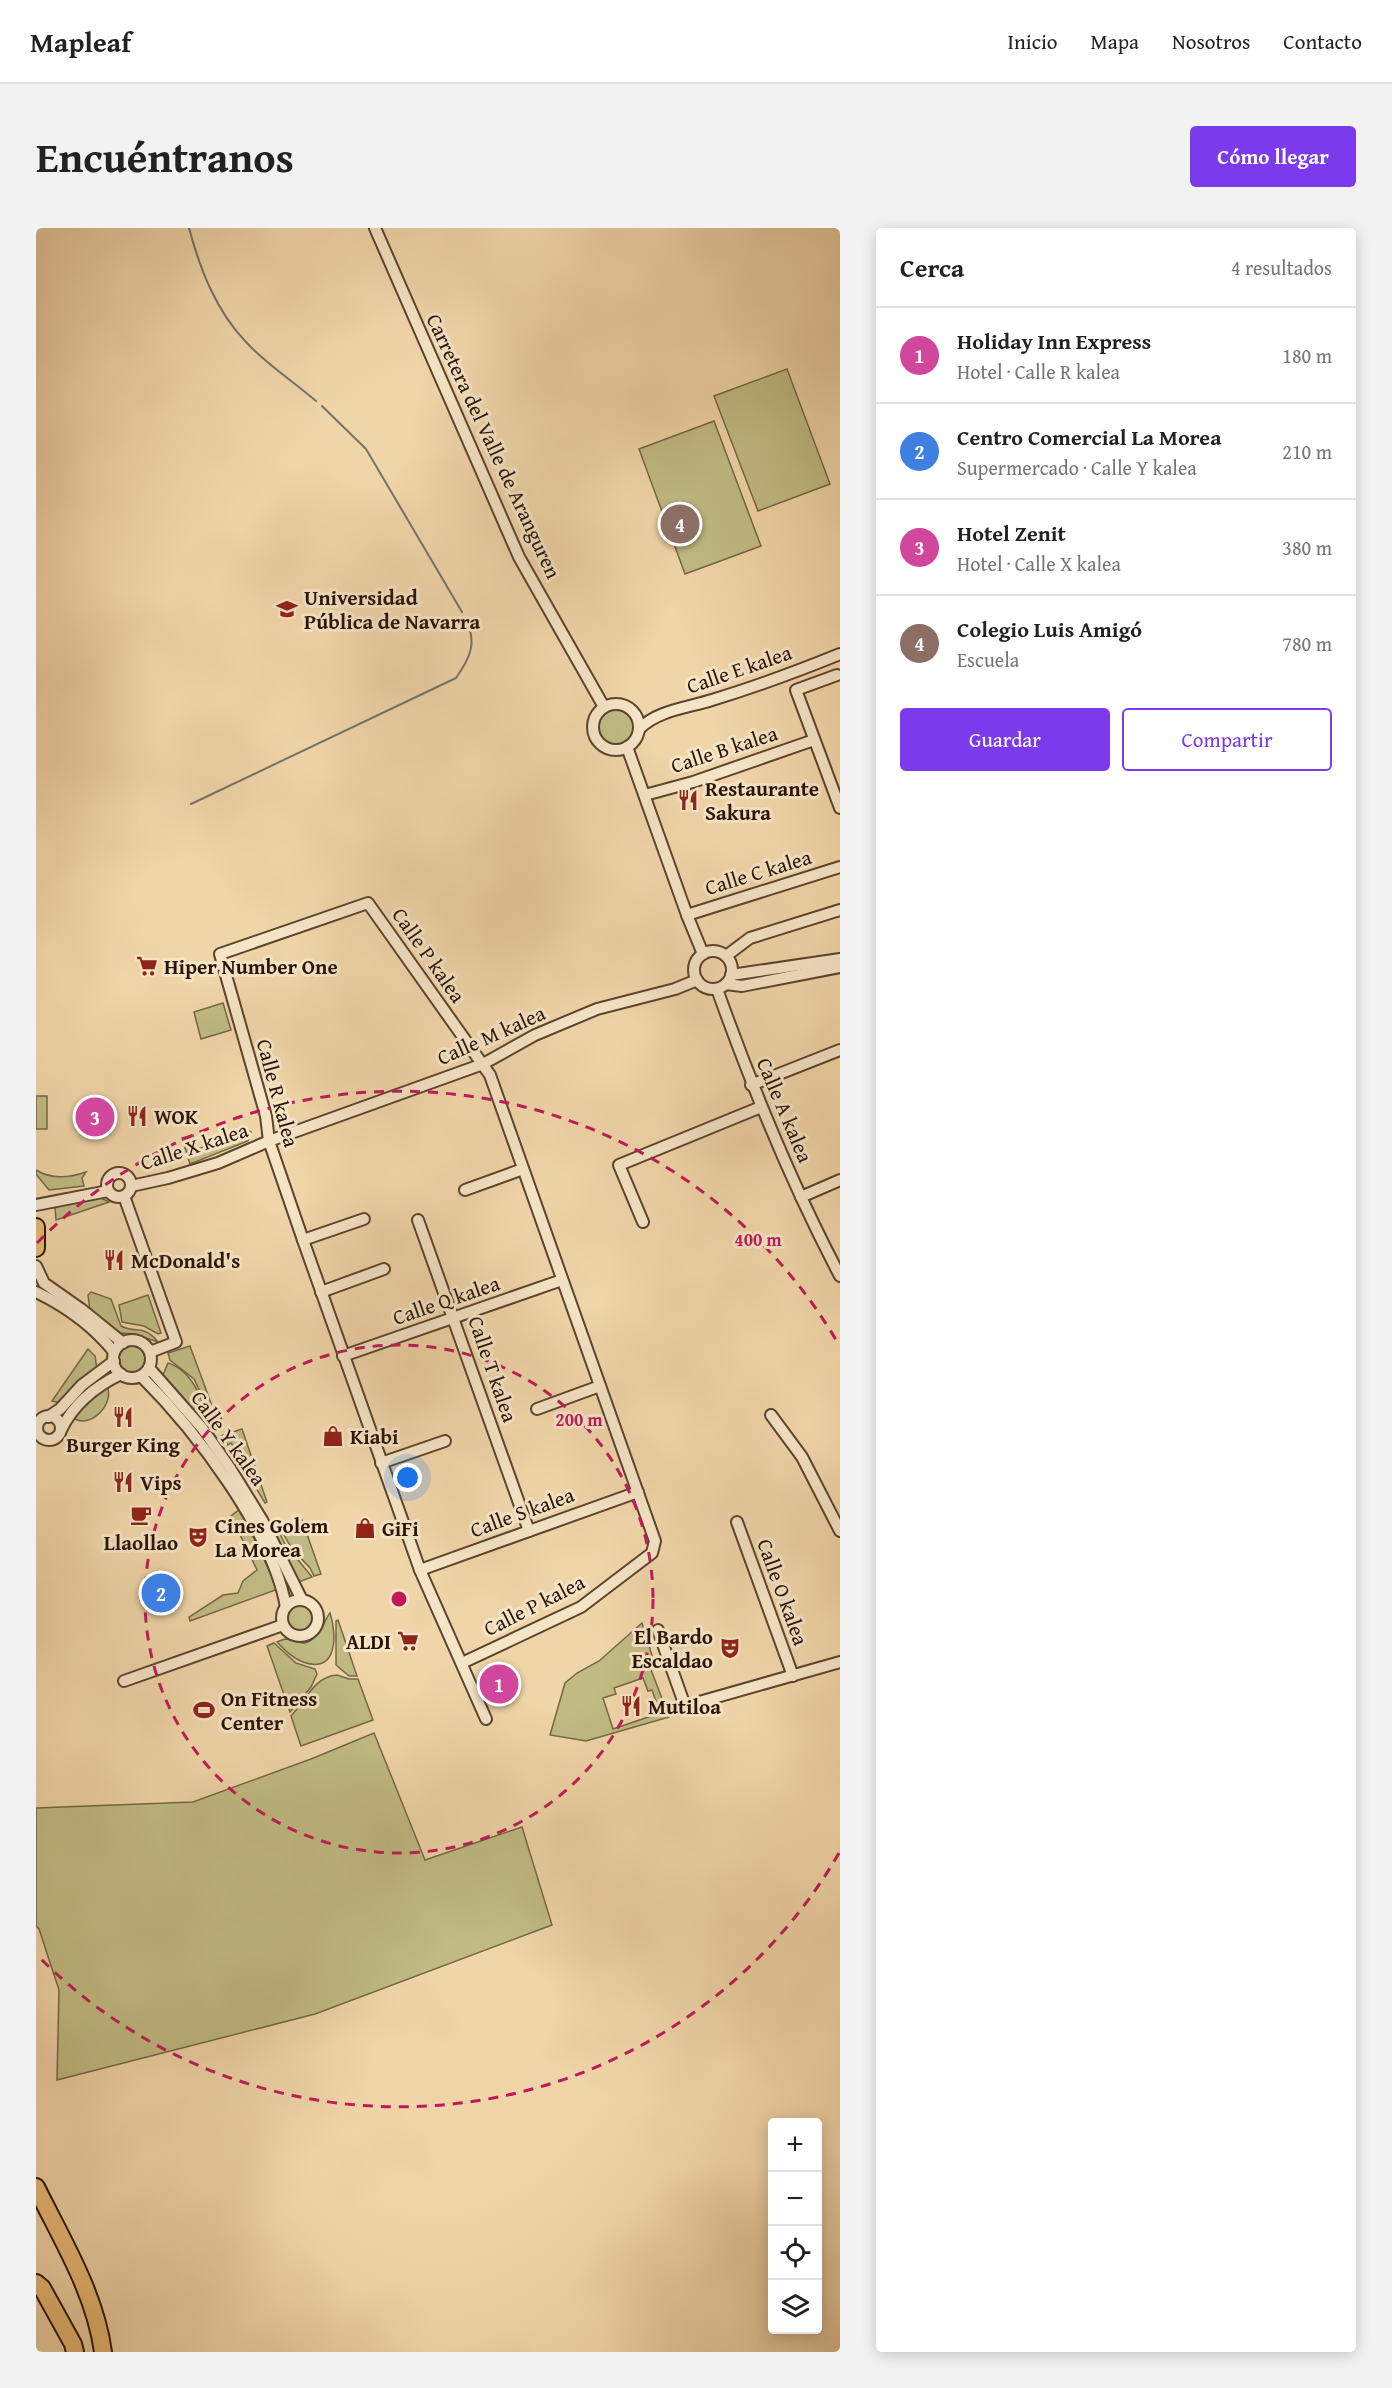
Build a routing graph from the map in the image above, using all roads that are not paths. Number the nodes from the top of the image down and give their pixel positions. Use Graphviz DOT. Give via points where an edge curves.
graph roads {
  1 [pos="375,228"];
  2 [pos="835,656"];
  3 [pos="839,678"];
  4 [pos="604,707"];
  5 [pos="634,712"];
  6 [pos="658,716"];
  7 [pos="639,729"];
  8 [pos="814,740"];
  9 [pos="627,747"];
  10 [pos="645,795"];
  11 [pos="840,808"];
  12 [pos="840,867"];
  13 [pos="840,910"];
  14 [pos="687,915"];
  15 [pos="220,954"];
  16 [pos="704,954"];
  17 [pos="726,956"];
  18 [pos="839,966"];
  19 [pos="697,980"];
  20 [pos="725,982"];
  21 [pos="840,1050"];
  22 [pos="483,1064"];
  23 [pos="752,1085"];
  24 [pos="761,1107"];
  25 [pos="269,1142"];
  26 [pos="523,1169"];
  27 [pos="840,1180"];
  28 [pos="131,1185"];
  29 [pos="465,1190"];
  30 [pos="108,1191"];
  31 [pos="124,1196"];
  32 [pos="801,1197"];
  33 [pos="36,1205"];
  34 [pos="364,1219"];
  35 [pos="418,1220"];
  36 [pos="643,1222"];
  37 [pos="36,1227"];
  38 [pos="303,1240"];
  39 [pos="36,1248"];
  40 [pos="36,1266"];
  41 [pos="384,1269"];
  42 [pos="840,1276"];
  43 [pos="562,1280"];
  44 [pos="36,1292"];
  45 [pos="321,1292"];
  46 [pos="454,1317"];
  47 [pos="123,1343"];
  48 [pos="150,1352"];
  49 [pos="343,1356"];
  50 [pos="114,1357"];
  51 [pos="145,1372"];
  52 [pos="121,1374"];
  53 [pos="600,1386"];
  54 [pos="537,1408"];
  55 [pos="771,1415"];
  56 [pos="48,1417"];
  57 [pos="61,1430"];
  58 [pos="37,1431"];
  59 [pos="47,1440"];
  60 [pos="445,1441"];
  61 [pos="36,1448"];
  62 [pos="381,1463"];
  63 [pos="638,1492"];
  64 [pos="737,1522"];
  65 [pos="529,1531"];
  66 [pos="840,1532"];
  67 [pos="420,1570"];
  68 [pos="302,1600"];
  69 [pos="286,1607"];
  70 [pos="283,1625"];
  71 [pos="658,1630"];
  72 [pos="840,1662"];
  73 [pos="462,1663"];
  74 [pos="793,1676"];
  75 [pos="124,1680"];
  76 [pos="486,1719"];
  77 [pos="36,2187"];
  78 [pos="36,2283"];
  79 [pos="75,2352"];
  80 [pos="103,2352"];
  1 -- 4 [label="street, Carretera del Valle de Aranguren" via="519,557"];
  2 -- 3 [label="street, Calle E kalea"];
  2 -- 6 [label="street, Calle E kalea"];
  3 -- 8 [label="street" via="796,690"];
  4 -- 5 [label="street" via="625,705"];
  4 -- 9 [label="street" via="596,715 594,734 600,744 614,750"];
  5 -- 6 [label="street"];
  5 -- 7 [label="street"];
  6 -- 7 [label="street"];
  7 -- 9 [label="street"];
  8 -- 10 [label="street, Calle B kalea"];
  8 -- 11 [label="street"];
  9 -- 10 [label="street"];
  10 -- 14 [label="street"];
  12 -- 14 [label="street, Calle C kalea"];
  13 -- 17 [label="street" via="750,938"];
  14 -- 16 [label="street"];
  15 -- 22 [label="street, Calle P kalea" via="368,903"];
  15 -- 25 [label="street, Calle R kalea" via="266,1116"];
  16 -- 17 [label="street" via="711,951"];
  16 -- 19 [label="street" via="694,969"];
  17 -- 20 [label="street" via="732,968"];
  18 -- 20 [label="street"];
  19 -- 20 [label="street" via="705,988"];
  19 -- 22 [label="street, Calle M kalea" via="597,1010 535,1035"];
  20 -- 23 [label="street, Calle A kalea"];
  21 -- 23 [label="street"];
  22 -- 25 [label="street, Calle M kalea"];
  22 -- 26 [label="street, Calle P kalea"];
  23 -- 24 [label="street, Calle A kalea"];
  24 -- 32 [label="street, Calle A kalea"];
  24 -- 36 [label="street" via="619,1165"];
  25 -- 28 [label="street, Calle X kalea" via="218,1163"];
  25 -- 38 [label="street, Calle R kalea"];
  26 -- 29 [label="street"];
  26 -- 43 [label="street, Calle P kalea"];
  27 -- 32 [label="street"];
  28 -- 30 [label="street" via="126,1175 118,1173 107,1181"];
  28 -- 31 [label="street"];
  30 -- 31 [label="street" via="116,1197"];
  30 -- 33 [label="street"];
  31 -- 48 [label="street" via="176,1342"];
  32 -- 42 [label="street, Calle A kalea"];
  34 -- 38 [label="street"];
  35 -- 46 [label="street, Calle T kalea"];
  37 -- 39 [label="highway"];
  38 -- 45 [label="street, Calle R kalea"];
  40 -- 47 [label="street" via="44,1283"];
  41 -- 45 [label="street"];
  43 -- 46 [label="street, Calle Q kalea"];
  43 -- 53 [label="street, Calle P kalea"];
  44 -- 50 [label="street" via="65,1308 105,1341"];
  45 -- 49 [label="street, Calle R kalea"];
  46 -- 49 [label="street, Calle Q kalea"];
  46 -- 65 [label="street, Calle T kalea"];
  47 -- 48 [label="street" via="141,1343"];
  47 -- 50 [label="street"];
  48 -- 51 [label="street" via="151,1363"];
  49 -- 62 [label="street, Calle R kalea"];
  50 -- 52 [label="street"];
  50 -- 56 [label="street"];
  51 -- 52 [label="street" via="130,1378"];
  51 -- 68 [label="street, Calle Y kalea" via="202,1428 230,1468 262,1520"];
  51 -- 69 [label="street, Calle Y kalea" via="241,1505 269,1558"];
  52 -- 57 [label="street" via="88,1395 68,1416"];
  53 -- 54 [label="street"];
  53 -- 63 [label="street, Calle P kalea"];
  55 -- 66 [label="street" via="802,1457"];
  56 -- 57 [label="street" via="58,1420"];
  56 -- 58 [label="street" via="40,1420"];
  57 -- 59 [label="street" via="55,1439"];
  58 -- 59 [label="street"];
  59 -- 61 [label="street"];
  60 -- 62 [label="street"];
  62 -- 67 [label="street, Calle R kalea"];
  63 -- 65 [label="street, Calle S kalea"];
  63 -- 73 [label="street, Calle P kalea" via="655,1541 652,1554 581,1607"];
  64 -- 74 [label="street, Calle O kalea"];
  65 -- 67 [label="street, Calle S kalea"];
  67 -- 73 [label="street, Calle R kalea"];
  68 -- 69 [label="street"];
  68 -- 70 [label="street" via="316,1611 317,1624 312,1631 294,1635"];
  69 -- 70 [label="street"];
  70 -- 75 [label="street"];
  71 -- 74 [label="street, Calle O kalea" via="684,1706"];
  72 -- 74 [label="street, Calle O kalea"];
  73 -- 76 [label="street, Calle R kalea"];
  77 -- 80 [label="highway" via="93,2308"];
  78 -- 79 [label="highway"];
}
